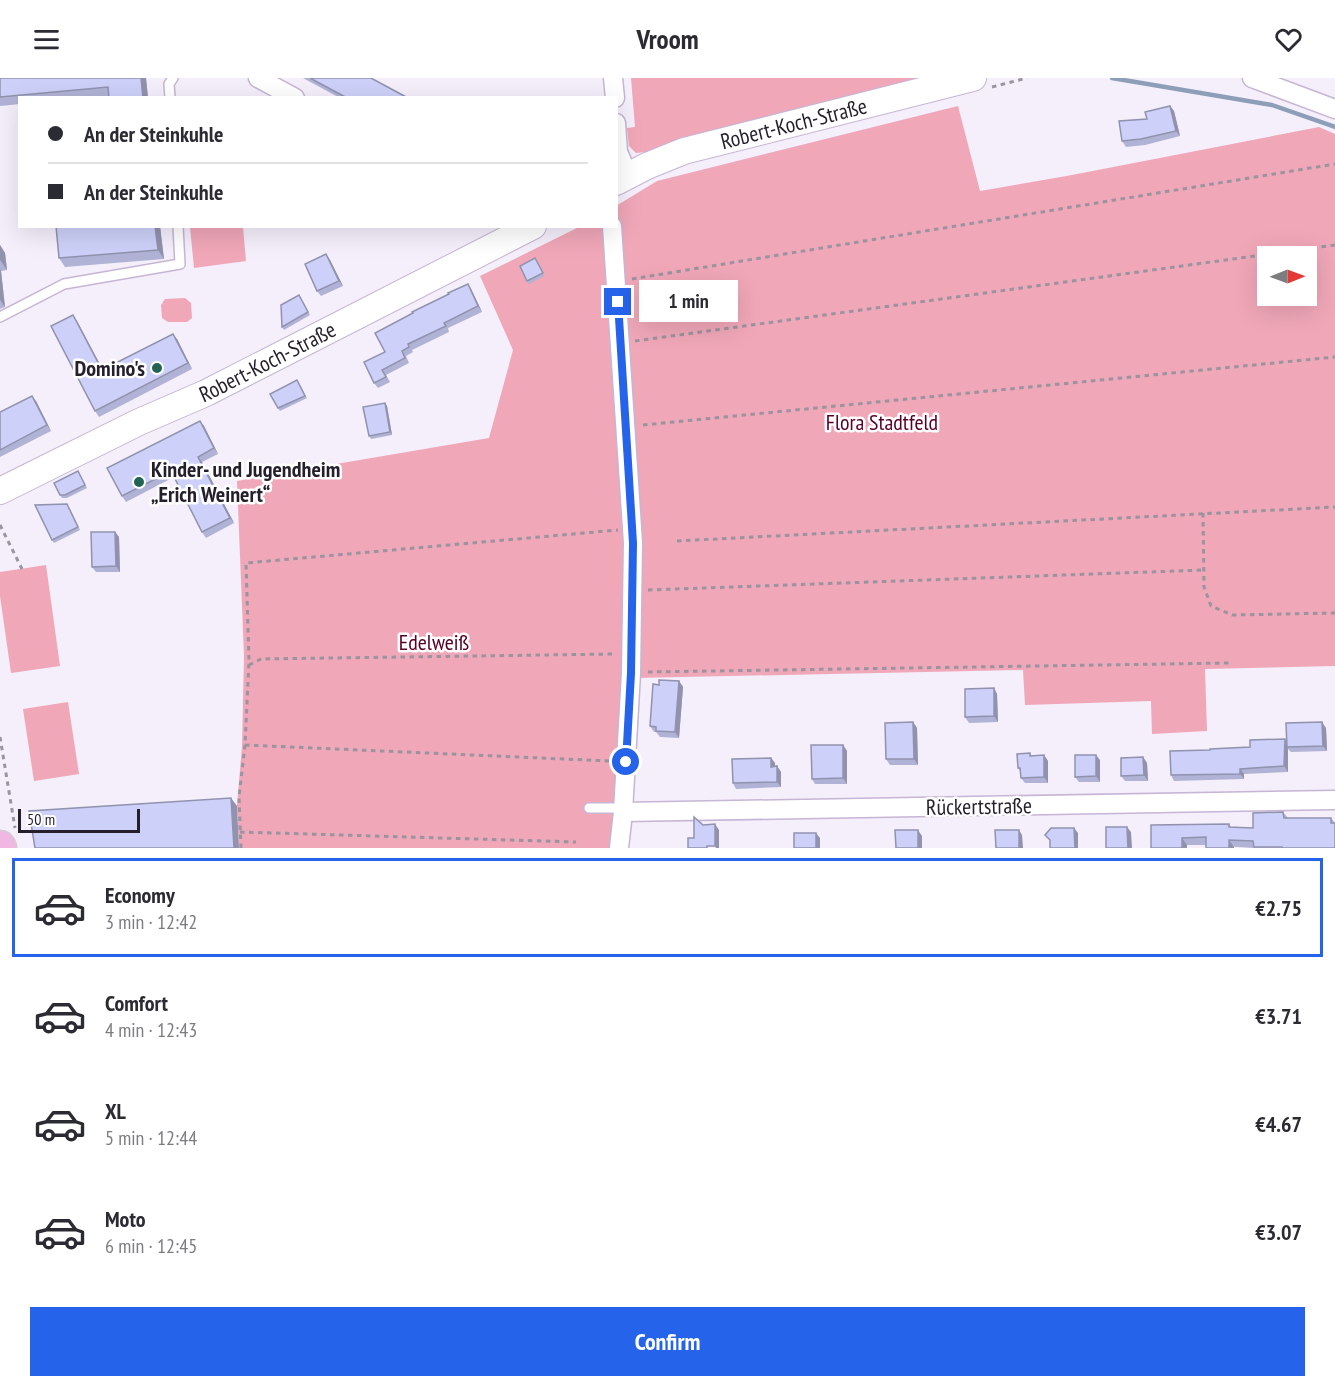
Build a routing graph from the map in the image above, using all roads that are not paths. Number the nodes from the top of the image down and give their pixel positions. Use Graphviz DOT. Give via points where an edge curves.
graph roads {
  1 [pos="173,78"];
  2 [pos="258,78"];
  3 [pos="613,78"];
  4 [pos="973,78"];
  5 [pos="1252,78"];
  6 [pos="170,96"];
  7 [pos="291,96"];
  8 [pos="615,96"];
  9 [pos="1335,109"];
  10 [pos="618,153"];
  11 [pos="622,179"];
  12 [pos="178,228"];
  13 [pos="612,228"];
  14 [pos="523,230"];
  15 [pos="0,317"];
  16 [pos="0,491"];
  17 [pos="1335,800"];
  18 [pos="589,808"];
  19 [pos="623,812"];
  20 [pos="619,848"];
  1 -- 6 [label="lane"];
  2 -- 7 [label="street"];
  3 -- 8 [label="street"];
  4 -- 11 [label="street, Robert-Koch-Straße" via="684,151"];
  5 -- 9 [label="street"];
  10 -- 11 [label="street"];
  12 -- 15 [label="lane" via="180,264 64,284"];
  13 -- 19 [label="street" via="633,543"];
  14 -- 16 [label="street, Robert-Koch-Straße" via="206,393"];
  17 -- 19 [label="street, Rückertstraße"];
  18 -- 19 [label="lane" via="616,808"];
  19 -- 20 [label="street"];
}
